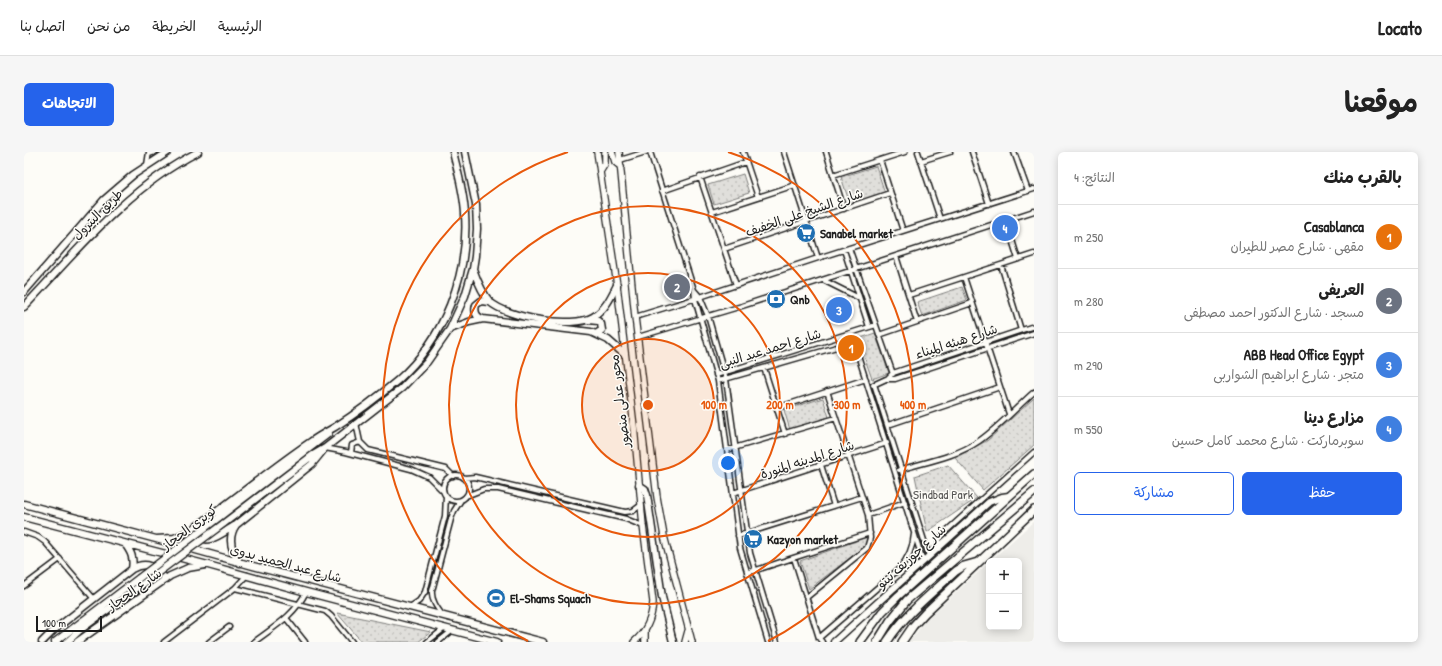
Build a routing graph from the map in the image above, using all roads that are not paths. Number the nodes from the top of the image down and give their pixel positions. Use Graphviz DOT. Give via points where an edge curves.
graph roads {
  1 [pos="155,152"];
  2 [pos="166,152"];
  3 [pos="198,152"];
  4 [pos="453,152"];
  5 [pos="465,152"];
  6 [pos="597,152"];
  7 [pos="605,152"];
  8 [pos="612,152"];
  9 [pos="619,152"];
  10 [pos="646,152"];
  11 [pos="650,152"];
  12 [pos="743,152"];
  13 [pos="784,152"];
  14 [pos="826,152"];
  15 [pos="905,152"];
  16 [pos="918,152"];
  17 [pos="950,152"];
  18 [pos="972,152"];
  19 [pos="1014,152"];
  20 [pos="149,153"];
  21 [pos="620,160"];
  22 [pos="880,160"];
  23 [pos="921,161"];
  24 [pos="746,162"];
  25 [pos="147,165"];
  26 [pos="620,167"];
  27 [pos="600,172"];
  28 [pos="833,175"];
  29 [pos="700,178"];
  30 [pos="795,185"];
  31 [pos="1034,190"];
  32 [pos="662,191"];
  33 [pos="1028,192"];
  34 [pos="890,193"];
  35 [pos="758,197"];
  36 [pos="989,204"];
  37 [pos="844,209"];
  38 [pos="712,212"];
  39 [pos="1034,212"];
  40 [pos="940,219"];
  41 [pos="807,221"];
  42 [pos="1006,221"];
  43 [pos="903,231"];
  44 [pos="724,249"];
  45 [pos="846,249"];
  46 [pos="1034,254"];
  47 [pos="896,256"];
  48 [pos="818,258"];
  49 [pos="1018,259"];
  50 [pos="1001,265"];
  51 [pos="473,269"];
  52 [pos="856,269"];
  53 [pos="851,271"];
  54 [pos="964,277"];
  55 [pos="822,280"];
  56 [pos="617,285"];
  57 [pos="736,285"];
  58 [pos="694,290"];
  59 [pos="24,292"];
  60 [pos="909,295"];
  61 [pos="700,297"];
  62 [pos="859,298"];
  63 [pos="695,299"];
  64 [pos="490,302"];
  65 [pos="972,303"];
  66 [pos="24,307"];
  67 [pos="708,316"];
  68 [pos="635,317"];
  69 [pos="483,319"];
  70 [pos="700,319"];
  71 [pos="587,320"];
  72 [pos="917,322"];
  73 [pos="876,325"];
  74 [pos="1034,326"];
  75 [pos="869,327"];
  76 [pos="450,329"];
  77 [pos="1021,330"];
  78 [pos="851,333"];
  79 [pos="1034,333"];
  80 [pos="596,334"];
  81 [pos="879,335"];
  82 [pos="638,337"];
  83 [pos="854,342"];
  84 [pos="985,342"];
  85 [pos="987,348"];
  86 [pos="624,354"];
  87 [pos="764,368"];
  88 [pos="725,373"];
  89 [pos="892,373"];
  90 [pos="716,375"];
  91 [pos="726,379"];
  92 [pos="866,379"];
  93 [pos="886,379"];
  94 [pos="895,379"];
  95 [pos="718,381"];
  96 [pos="874,384"];
  97 [pos="869,386"];
  98 [pos="1000,387"];
  99 [pos="827,391"];
  100 [pos="1034,392"];
  101 [pos="777,408"];
  102 [pos="1009,414"];
  103 [pos="836,418"];
  104 [pos="356,423"];
  105 [pos="888,425"];
  106 [pos="335,427"];
  107 [pos="784,434"];
  108 [pos="360,442"];
  109 [pos="887,443"];
  110 [pos="325,448"];
  111 [pos="735,448"];
  112 [pos="727,450"];
  113 [pos="1034,452"];
  114 [pos="351,453"];
  115 [pos="849,456"];
  116 [pos="821,465"];
  117 [pos="901,470"];
  118 [pos="895,472"];
  119 [pos="1034,474"];
  120 [pos="453,476"];
  121 [pos="464,478"];
  122 [pos="639,485"];
  123 [pos="742,490"];
  124 [pos="443,491"];
  125 [pos="1034,492"];
  126 [pos="733,493"];
  127 [pos="446,496"];
  128 [pos="466,496"];
  129 [pos="1009,496"];
  130 [pos="862,497"];
  131 [pos="461,500"];
  132 [pos="905,502"];
  133 [pos="24,504"];
  134 [pos="641,505"];
  135 [pos="834,506"];
  136 [pos="1034,510"];
  137 [pos="630,511"];
  138 [pos="868,515"];
  139 [pos="24,517"];
  140 [pos="630,520"];
  141 [pos="236,524"];
  142 [pos="198,525"];
  143 [pos="643,526"];
  144 [pos="24,532"];
  145 [pos="914,532"];
  146 [pos="747,533"];
  147 [pos="870,533"];
  148 [pos="738,536"];
  149 [pos="156,539"];
  150 [pos="125,544"];
  151 [pos="939,548"];
  152 [pos="929,556"];
  153 [pos="794,558"];
  154 [pos="60,559"];
  155 [pos="923,561"];
  156 [pos="978,562"];
  157 [pos="240,563"];
  158 [pos="208,564"];
  159 [pos="132,569"];
  160 [pos="755,570"];
  161 [pos="747,573"];
  162 [pos="247,575"];
  163 [pos="24,579"];
  164 [pos="165,580"];
  165 [pos="31,581"];
  166 [pos="24,586"];
  167 [pos="235,588"];
  168 [pos="306,592"];
  169 [pos="423,595"];
  170 [pos="807,597"];
  171 [pos="432,598"];
  172 [pos="94,599"];
  173 [pos="300,604"];
  174 [pos="409,607"];
  175 [pos="443,616"];
  176 [pos="286,618"];
  177 [pos="229,627"];
  178 [pos="445,628"];
  179 [pos="689,628"];
  180 [pos="645,629"];
  181 [pos="453,630"];
  182 [pos="821,640"];
  183 [pos="42,642"];
  184 [pos="55,642"];
  185 [pos="67,642"];
  186 [pos="77,642"];
  187 [pos="164,642"];
  188 [pos="209,642"];
  189 [pos="254,642"];
  190 [pos="305,642"];
  191 [pos="352,642"];
  192 [pos="427,642"];
  193 [pos="438,642"];
  194 [pos="497,642"];
  195 [pos="543,642"];
  196 [pos="634,642"];
  197 [pos="645,642"];
  198 [pos="672,642"];
  199 [pos="685,642"];
  200 [pos="692,642"];
  201 [pos="768,642"];
  202 [pos="777,642"];
  203 [pos="834,642"];
  204 [pos="860,642"];
  205 [pos="876,642"];
  206 [pos="887,642"];
  207 [pos="902,642"];
  1 -- 20 [label="street"];
  2 -- 25 [label="main road, طريق البترول"];
  3 -- 66 [label="main road, طريق البترول" via="160,174 123,203"];
  4 -- 106 [label="main road" via="462,186 466,227 461,268 449,307 429,343 407,371"];
  5 -- 51 [label="main road" via="477,217"];
  6 -- 27 [label="main road, محور عدلى منصور"];
  7 -- 27 [label="main road" via="605,164"];
  8 -- 26 [label="main road" via="615,162"];
  9 -- 21 [label="main road, محور عدلى منصور"];
  10 -- 21 [label="street"];
  11 -- 32 [label="street"];
  12 -- 24 [label="street"];
  13 -- 30 [label="street"];
  14 -- 28 [label="street"];
  15 -- 22 [label="street"];
  16 -- 23 [label="street"];
  17 -- 23 [label="street"];
  18 -- 36 [label="street"];
  19 -- 33 [label="street"];
  20 -- 25 [label="street"];
  21 -- 26 [label="main road, محور عدلى منصور"];
  22 -- 28 [label="street"];
  22 -- 34 [label="street"];
  23 -- 40 [label="street"];
  24 -- 29 [label="street"];
  24 -- 35 [label="street"];
  25 -- 59 [label="main road, طريق البترول" via="104,200"];
  26 -- 68 [label="main road, محور عدلى منصور"];
  27 -- 56 [label="main road, محور عدلى منصور"];
  28 -- 37 [label="street"];
  29 -- 32 [label="street"];
  29 -- 38 [label="street"];
  30 -- 35 [label="street"];
  30 -- 41 [label="street"];
  31 -- 33 [label="street"];
  32 -- 58 [label="street"];
  33 -- 36 [label="street"];
  34 -- 37 [label="street, شارع الشيخ على الخفيف"];
  34 -- 43 [label="street"];
  35 -- 38 [label="street"];
  36 -- 40 [label="street"];
  37 -- 41 [label="street, شارع الشيخ على الخفيف"];
  38 -- 44 [label="street"];
  39 -- 42 [label="street"];
  40 -- 43 [label="street"];
  41 -- 44 [label="street, شارع الشيخ على الخفيف"];
  41 -- 48 [label="street"];
  42 -- 47 [label="street"];
  42 -- 49 [label="street"];
  43 -- 45 [label="street"];
  44 -- 57 [label="street"];
  45 -- 48 [label="street"];
  45 -- 52 [label="street"];
  45 -- 53 [label="street"];
  46 -- 49 [label="street"];
  47 -- 52 [label="street"];
  47 -- 60 [label="street"];
  48 -- 57 [label="street"];
  49 -- 50 [label="street"];
  50 -- 54 [label="street"];
  50 -- 77 [label="street"];
  51 -- 64 [label="main road"];
  51 -- 76 [label="main road" via="466,296"];
  52 -- 53 [label="street"];
  52 -- 73 [label="street"];
  53 -- 55 [label="street"];
  53 -- 62 [label="street"];
  54 -- 60 [label="street"];
  54 -- 65 [label="street"];
  55 -- 62 [label="street"];
  55 -- 67 [label="street"];
  56 -- 71 [label="main road" via="605,306 598,314"];
  56 -- 86 [label="main road, محور عدلى منصور"];
  57 -- 61 [label="street"];
  58 -- 61 [label="street"];
  58 -- 63 [label="street"];
  60 -- 72 [label="street"];
  61 -- 63 [label="street"];
  61 -- 67 [label="street"];
  62 -- 75 [label="street"];
  63 -- 68 [label="street"];
  63 -- 70 [label="street"];
  64 -- 69 [label="main road" via="481,301 476,305 475,312"];
  64 -- 71 [label="main road" via="499,308 535,319 558,322"];
  65 -- 72 [label="street"];
  65 -- 84 [label="street"];
  67 -- 70 [label="street"];
  67 -- 88 [label="street"];
  68 -- 82 [label="main road, محور عدلى منصور"];
  69 -- 76 [label="main road"];
  69 -- 80 [label="main road"];
  70 -- 82 [label="street"];
  70 -- 90 [label="street"];
  71 -- 80 [label="main road" via="602,324 602,330"];
  72 -- 81 [label="street"];
  73 -- 75 [label="street, شارع احمد عبد النبى"];
  73 -- 81 [label="street"];
  74 -- 77 [label="street, شارع هيئه الميناء"];
  75 -- 78 [label="street, شارع احمد عبد النبى"];
  76 -- 104 [label="main road" via="434,353 411,379 393,396"];
  77 -- 84 [label="street, شارع هيئه الميناء"];
  78 -- 83 [label="street"];
  78 -- 88 [label="street, شارع احمد عبد النبى"];
  79 -- 85 [label="street, شارع هيئه الميناء"];
  80 -- 86 [label="main road" via="608,340"];
  81 -- 89 [label="street"];
  82 -- 179 [label="main road, محور عدلى منصور" via="661,522"];
  83 -- 87 [label="street, شارع احمد عبد النبى"];
  83 -- 92 [label="street"];
  84 -- 85 [label="street"];
  84 -- 89 [label="street, شارع هيئه الميناء"];
  85 -- 94 [label="street, شارع هيئه الميناء"];
  85 -- 98 [label="street"];
  86 -- 122 [label="main road, محور عدلى منصور"];
  87 -- 91 [label="street, شارع احمد عبد النبى"];
  87 -- 101 [label="street"];
  88 -- 90 [label="street, شارع احمد عبد النبى"];
  88 -- 91 [label="street"];
  89 -- 93 [label="street, شارع هيئه الميناء"];
  89 -- 94 [label="street"];
  90 -- 95 [label="street"];
  91 -- 95 [label="street, شارع احمد عبد النبى"];
  91 -- 111 [label="street"];
  92 -- 97 [label="street"];
  92 -- 99 [label="street"];
  93 -- 94 [label="street, شارع هيئه الميناء"];
  93 -- 96 [label="street, شارع هيئه الميناء"];
  95 -- 112 [label="street"];
  96 -- 97 [label="street, شارع هيئه الميناء"];
  96 -- 105 [label="street"];
  97 -- 109 [label="street"];
  98 -- 102 [label="street"];
  98 -- 105 [label="street"];
  99 -- 101 [label="street"];
  99 -- 103 [label="street"];
  100 -- 102 [label="street"];
  101 -- 107 [label="street"];
  102 -- 117 [label="street" via="978,442 943,457"];
  103 -- 107 [label="street"];
  103 -- 115 [label="street"];
  104 -- 108 [label="street"];
  104 -- 110 [label="main road"];
  105 -- 117 [label="street"];
  106 -- 142 [label="main road" via="305,445"];
  106 -- 184 [label="main road, كوبرى الحجاز, bridge"];
  107 -- 111 [label="street"];
  108 -- 114 [label="street" via="352,445"];
  108 -- 120 [label="street" via="370,451 446,469"];
  109 -- 115 [label="street, شارع المدينه المنورة"];
  109 -- 118 [label="street"];
  110 -- 114 [label="street"];
  110 -- 141 [label="main road" via="312,464"];
  110 -- 185 [label="main road, كوبرى الحجاز, bridge"];
  111 -- 112 [label="street"];
  111 -- 123 [label="street"];
  112 -- 126 [label="street"];
  113 -- 151 [label="street" via="944,533 939,540"];
  114 -- 124 [label="street" via="417,471 429,477"];
  115 -- 116 [label="street, شارع المدينه المنورة"];
  115 -- 130 [label="street"];
  116 -- 123 [label="street, شارع المدينه المنورة"];
  116 -- 135 [label="street"];
  117 -- 118 [label="street"];
  117 -- 152 [label="street"];
  118 -- 132 [label="street"];
  119 -- 129 [label="highway, شارع جوزيف تيتو"];
  120 -- 121 [label="street"];
  120 -- 124 [label="street" via="446,480"];
  121 -- 128 [label="street" via="469,485"];
  121 -- 137 [label="street" via="475,478"];
  122 -- 134 [label="main road, محور عدلى منصور"];
  122 -- 198 [label="main road" via="645,489 647,495 662,597"];
  123 -- 126 [label="street, شارع المدينه المنورة"];
  123 -- 146 [label="street"];
  124 -- 127 [label="street"];
  125 -- 205 [label="highway" via="907,600"];
  126 -- 148 [label="street"];
  127 -- 131 [label="street" via="452,501"];
  127 -- 169 [label="street" via="445,516"];
  128 -- 131 [label="street"];
  128 -- 140 [label="street" via="484,489 498,489"];
  129 -- 151 [label="main road, شارع جوزيف تيتو" via="989,502"];
  129 -- 204 [label="highway, شارع جوزيف تيتو" via="898,596 882,612"];
  130 -- 135 [label="street"];
  130 -- 138 [label="street"];
  131 -- 171 [label="street" via="451,519"];
  132 -- 138 [label="street"];
  132 -- 145 [label="street"];
  133 -- 149 [label="main road, شارع عبد الحميد بدوى"];
  134 -- 137 [label="street"];
  134 -- 143 [label="main road, محور عدلى منصور"];
  135 -- 146 [label="street"];
  136 -- 156 [label="highway"];
  137 -- 140 [label="street"];
  138 -- 147 [label="street"];
  139 -- 150 [label="main road, شارع عبد الحميد بدوى"];
  140 -- 143 [label="street"];
  141 -- 142 [label="main road" via="208,540 199,535"];
  141 -- 157 [label="main road" via="231,534 231,543"];
  142 -- 149 [label="main road" via="180,536"];
  143 -- 180 [label="main road, محور عدلى منصور" via="653,602 651,617"];
  144 -- 154 [label="street" via="42,539"];
  145 -- 155 [label="street"];
  145 -- 182 [label="street" via="909,555 899,569"];
  146 -- 148 [label="street"];
  146 -- 160 [label="street"];
  147 -- 153 [label="street"];
  147 -- 170 [label="street" via="867,548"];
  148 -- 161 [label="street"];
  149 -- 157 [label="main road, شارع عبد الحميد بدوى"];
  150 -- 158 [label="main road, شارع عبد الحميد بدوى"];
  150 -- 159 [label="main road, شارع الحجاز" via="133,557"];
  151 -- 152 [label="main road, شارع جوزيف تيتو"];
  152 -- 155 [label="main road, شارع جوزيف تيتو"];
  153 -- 160 [label="street"];
  153 -- 170 [label="street"];
  154 -- 165 [label="street"];
  154 -- 172 [label="street"];
  155 -- 203 [label="main road, شارع جوزيف تيتو"];
  156 -- 206 [label="highway" via="956,571 909,614"];
  156 -- 207 [label="highway" via="925,612"];
  157 -- 174 [label="main road, شارع عبد الحميد بدوى"];
  158 -- 162 [label="main road, شارع عبد الحميد بدوى"];
  158 -- 164 [label="main road, شارع الحجاز" via="182,570"];
  159 -- 164 [label="main road" via="143,565 152,566 162,573"];
  159 -- 172 [label="main road, شارع الحجاز"];
  160 -- 161 [label="street"];
  160 -- 202 [label="street"];
  161 -- 201 [label="street"];
  162 -- 167 [label="street"];
  162 -- 168 [label="main road, شارع عبد الحميد بدوى"];
  163 -- 165 [label="street"];
  164 -- 186 [label="main road, شارع الحجاز"];
  165 -- 166 [label="street"];
  167 -- 173 [label="street"];
  167 -- 187 [label="street"];
  168 -- 173 [label="street"];
  168 -- 178 [label="main road, شارع عبد الحميد بدوى"];
  169 -- 171 [label="street"];
  169 -- 174 [label="street"];
  170 -- 182 [label="street"];
  171 -- 175 [label="street"];
  172 -- 183 [label="main road, شارع الحجاز"];
  173 -- 176 [label="street"];
  173 -- 191 [label="street" via="328,613"];
  174 -- 175 [label="main road, شارع عبد الحميد بدوى"];
  175 -- 195 [label="main road, شارع عبد الحميد بدوى"];
  176 -- 189 [label="street"];
  176 -- 190 [label="street"];
  177 -- 188 [label="street"];
  178 -- 181 [label="main road, شارع عبد الحميد بدوى"];
  178 -- 192 [label="street"];
  179 -- 199 [label="main road"];
  179 -- 200 [label="main road, محور عدلى منصور"];
  180 -- 196 [label="main road, محور عدلى منصور"];
  180 -- 197 [label="main road"];
  181 -- 193 [label="street"];
  181 -- 194 [label="main road, شارع عبد الحميد بدوى"];
}
